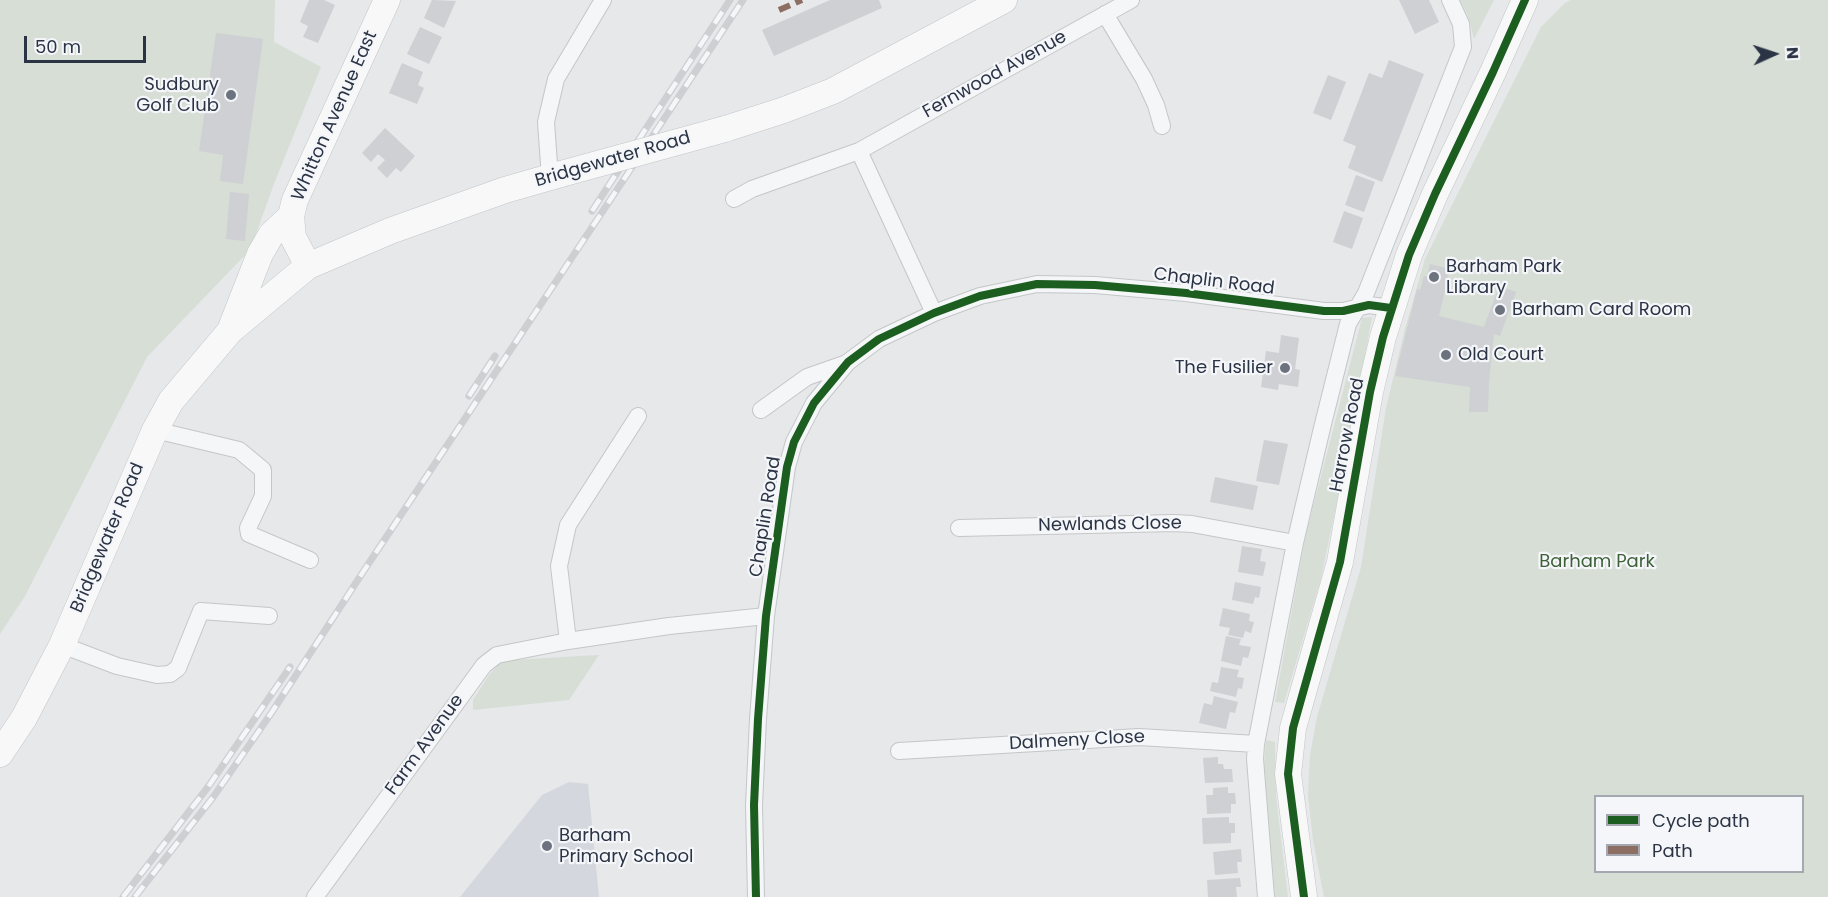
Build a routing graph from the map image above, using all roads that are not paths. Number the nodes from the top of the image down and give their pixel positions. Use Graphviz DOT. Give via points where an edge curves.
graph roads {
  1 [pos="387,0"];
  2 [pos="603,0"];
  3 [pos="1004,0"];
  4 [pos="1131,0"];
  5 [pos="1450,0"];
  6 [pos="1525,0"];
  7 [pos="1105,14"];
  8 [pos="1162,126"];
  9 [pos="859,151"];
  10 [pos="556,176"];
  11 [pos="734,199"];
  12 [pos="291,216"];
  13 [pos="308,266"];
  14 [pos="1357,307"];
  15 [pos="1391,308"];
  16 [pos="934,313"];
  17 [pos="230,331"];
  18 [pos="848,362"];
  19 [pos="761,410"];
  20 [pos="638,416"];
  21 [pos="155,430"];
  22 [pos="959,528"];
  23 [pos="1295,543"];
  24 [pos="310,560"];
  25 [pos="269,616"];
  26 [pos="766,616"];
  27 [pos="568,641"];
  28 [pos="62,645"];
  29 [pos="1256,744"];
  30 [pos="899,751"];
  31 [pos="0,754"];
  32 [pos="315,897"];
  33 [pos="756,897"];
  34 [pos="1266,897"];
  35 [pos="1304,897"];
  1 -- 12 [label="main road, Whitton Avenue East"];
  2 -- 10 [label="street" via="556,80 546,122"];
  3 -- 10 [label="main road, Bridgewater Road, bridge" via="833,91 725,129"];
  4 -- 7 [label="street, Fernwood Avenue"];
  5 -- 14 [label="street, Harrow Road" via="1461,24 1463,47 1366,293"];
  6 -- 15 [label="main road, Harrow Road" via="1435,194"];
  7 -- 8 [label="street" via="1144,79"];
  7 -- 9 [label="street, Fernwood Avenue"];
  9 -- 11 [label="street, Fernwood Avenue"];
  9 -- 16 [label="street"];
  10 -- 13 [label="main road, Bridgewater Road" via="390,231"];
  12 -- 13 [label="main road, Whitton Avenue East" via="293,237"];
  12 -- 17 [label="main road, Bridgewater Road" via="271,235 260,254"];
  13 -- 17 [label="main road, Bridgewater Road"];
  14 -- 15 [label="street, Chaplin Road"];
  14 -- 16 [label="street, Chaplin Road" via="1324,311 1186,293 1037,284 980,296"];
  14 -- 23 [label="street, Harrow Road" via="1348,324"];
  15 -- 35 [label="main road, Harrow Road" via="1370,392 1340,562 1293,728 1288,774"];
  16 -- 18 [label="street, Chaplin Road" via="879,339"];
  17 -- 21 [label="main road, Bridgewater Road" via="171,401"];
  18 -- 19 [label="street, Chaplin Road" via="807,377"];
  18 -- 26 [label="street, Chaplin Road" via="814,404 794,442"];
  20 -- 27 [label="street" via="567,525 559,566"];
  21 -- 24 [label="street" via="239,450 263,470 263,496 248,528 249,534"];
  21 -- 28 [label="main road, Bridgewater Road"];
  22 -- 23 [label="street, Newlands Close" via="1174,523"];
  23 -- 29 [label="street, Harrow Road"];
  25 -- 28 [label="street" via="201,611 178,668 170,674 117,666"];
  26 -- 27 [label="street, Farm Avenue"];
  26 -- 33 [label="street, Chaplin Road" via="754,805"];
  27 -- 32 [label="street, Farm Avenue" via="497,655 484,665"];
  28 -- 31 [label="main road, Bridgewater Road" via="24,718"];
  29 -- 30 [label="street, Dalmeny Close" via="1139,737"];
  29 -- 34 [label="street, Harrow Road"];
}
